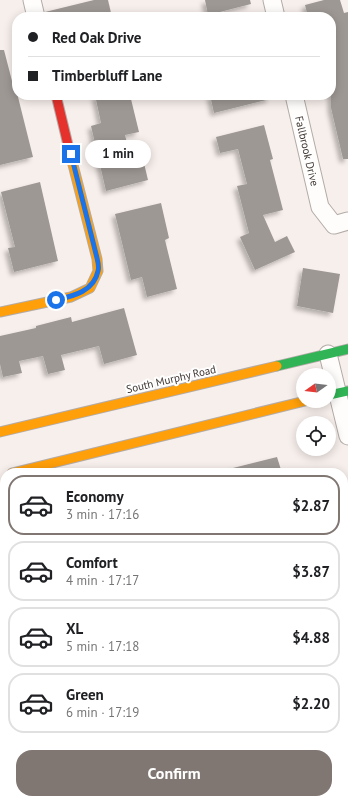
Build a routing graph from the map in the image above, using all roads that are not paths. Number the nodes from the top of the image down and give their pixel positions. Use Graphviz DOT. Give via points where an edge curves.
graph roads {
  1 [pos="32,0"];
  2 [pos="272,0"];
  3 [pos="35,12"];
  4 [pos="275,12"];
  5 [pos="57,100"];
  6 [pos="295,100"];
  7 [pos="348,221"];
  8 [pos="0,312"];
  9 [pos="348,349"];
  10 [pos="328,354"];
  11 [pos="338,393"];
  12 [pos="296,403"];
  13 [pos="0,432"];
  14 [pos="348,436"];
  15 [pos="32,468"];
  1 -- 3 [label="street"];
  2 -- 4 [label="street"];
  5 -- 8 [label="main road" via="97,258 98,271 90,288 70,297"];
  6 -- 7 [label="street, Fallbrook Drive" via="320,207 334,225"];
  9 -- 10 [label="main road, South Murphy Road"];
  10 -- 11 [label="street"];
  10 -- 13 [label="main road, South Murphy Road"];
  11 -- 14 [label="street"];
  12 -- 15 [label="main road"];
}
